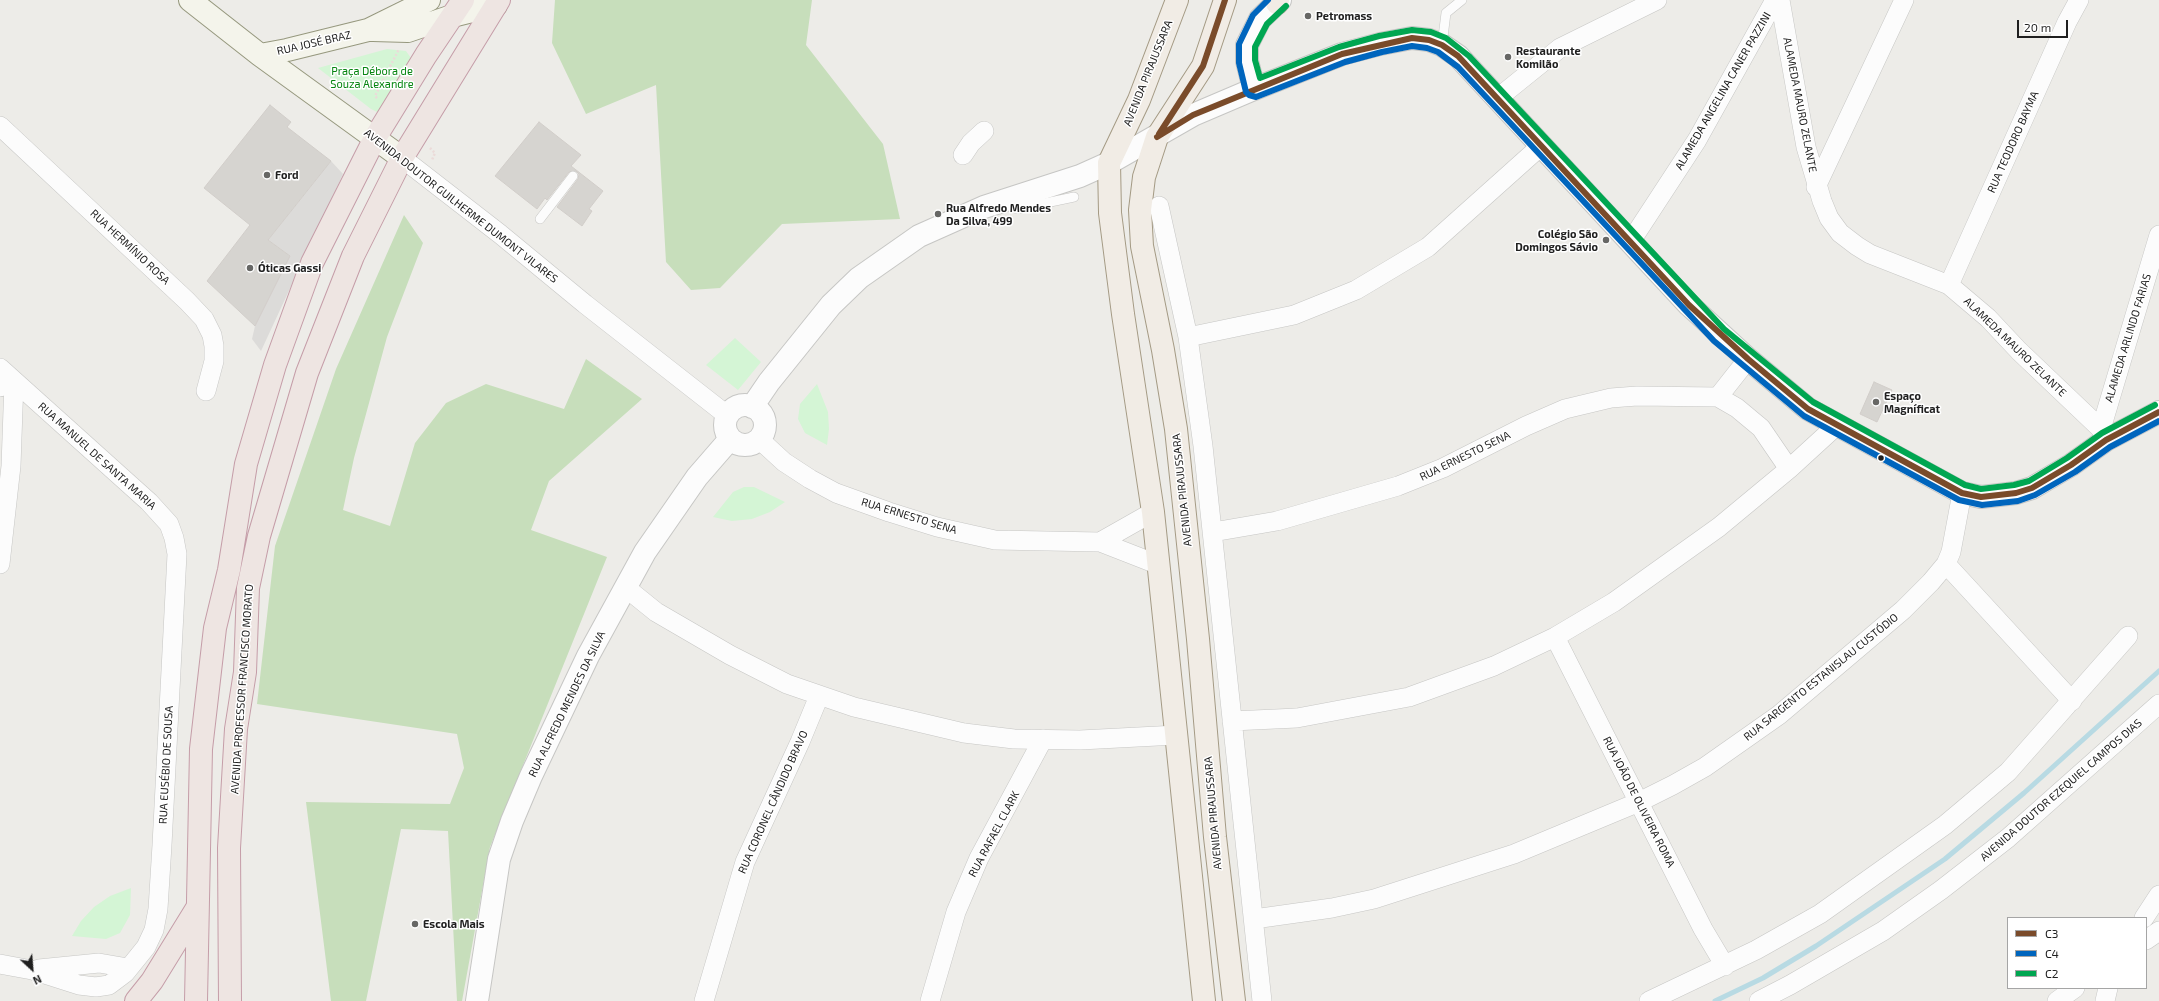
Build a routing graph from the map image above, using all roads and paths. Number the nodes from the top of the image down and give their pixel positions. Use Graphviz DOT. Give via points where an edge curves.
graph roads {
  1 [pos="190,0"];
  2 [pos="429,0"];
  3 [pos="1176,0"];
  4 [pos="1225,0"];
  5 [pos="1462,0"];
  6 [pos="1657,0"];
  7 [pos="1775,0"];
  8 [pos="1780,0"];
  9 [pos="1904,0"];
  10 [pos="2080,0"];
  11 [pos="1278,1"];
  12 [pos="498,2"];
  13 [pos="458,8"];
  14 [pos="368,30"];
  15 [pos="408,31"];
  16 [pos="1442,45"];
  17 [pos="260,55"];
  18 [pos="1254,89"];
  19 [pos="1498,98"];
  20 [pos="391,111"];
  21 [pos="0,126"];
  22 [pos="984,131"];
  23 [pos="1157,137"];
  24 [pos="375,138"];
  25 [pos="1542,145"];
  26 [pos="964,155"];
  27 [pos="402,158"];
  28 [pos="1109,163"];
  29 [pos="573,176"];
  30 [pos="1080,176"];
  31 [pos="1816,187"];
  32 [pos="1110,188"];
  33 [pos="1074,196"];
  34 [pos="1007,199"];
  35 [pos="1159,206"];
  36 [pos="540,219"];
  37 [pos="2159,235"];
  38 [pos="1631,242"];
  39 [pos="1949,285"];
  40 [pos="1188,337"];
  41 [pos="1748,359"];
  42 [pos="0,368"];
  43 [pos="7,384"];
  44 [pos="206,391"];
  45 [pos="1718,397"];
  46 [pos="752,407"];
  47 [pos="2159,412"];
  48 [pos="728,416"];
  49 [pos="1836,426"];
  50 [pos="2103,435"];
  51 [pos="730,439"];
  52 [pos="760,439"];
  53 [pos="1790,469"];
  54 [pos="1962,493"];
  55 [pos="1153,512"];
  56 [pos="1212,532"];
  57 [pos="1100,542"];
  58 [pos="177,554"];
  59 [pos="0,564"];
  60 [pos="1946,564"];
  61 [pos="1159,566"];
  62 [pos="625,587"];
  63 [pos="2128,636"];
  64 [pos="1555,637"];
  65 [pos="819,696"];
  66 [pos="2072,701"];
  67 [pos="2159,704"];
  68 [pos="1232,721"];
  69 [pos="1177,735"];
  70 [pos="1043,739"];
  71 [pos="1638,802"];
  72 [pos="2159,895"];
  73 [pos="197,907"];
  74 [pos="2145,917"];
  75 [pos="1254,919"];
  76 [pos="2159,931"];
  77 [pos="2147,939"];
  78 [pos="0,964"];
  79 [pos="1725,966"];
  80 [pos="2075,989"];
  81 [pos="2108,989"];
  82 [pos="230,997"];
  83 [pos="136,1001"];
  84 [pos="196,1001"];
  85 [pos="202,1001"];
  86 [pos="477,1001"];
  87 [pos="704,1001"];
  88 [pos="930,1001"];
  89 [pos="1204,1001"];
  90 [pos="1234,1001"];
  91 [pos="1262,1001"];
  92 [pos="1649,1001"];
  93 [pos="1758,1001"];
  94 [pos="2057,1001"];
  95 [pos="2105,1001"];
  1 -- 17 [label="main road, AVENIDA DOUTOR GUILHERME DUMONT VILARES"];
  2 -- 14 [label="main road, RUA JOSÉ BRAZ"];
  3 -- 28 [label="main road, AVENIDA PIRAJUSSARA" via="1139,100"];
  4 -- 23 [label="main road, AVENIDA PIRAJUSSARA" via="1203,66"];
  5 -- 16 [label="lane" via="1446,12"];
  6 -- 19 [label="street" via="1560,48"];
  7 -- 38 [label="street, ALAMEDA ANGELINA CANER PAZZINI" via="1697,140"];
  8 -- 31 [label="street, ALAMEDA MAURO ZELANTE" via="1806,147"];
  9 -- 31 [label="street"];
  10 -- 39 [label="street, RUA TEODORO BAYMA" via="2067,22"];
  11 -- 18 [label="street" via="1260,19 1247,45 1247,61"];
  12 -- 13 [label="main road, RUA JOSÉ BRAZ"];
  12 -- 27 [label="highway, AVENIDA PROFESSOR FRANCISCO MORATO"];
  13 -- 15 [label="main road, RUA JOSÉ BRAZ"];
  13 -- 20 [label="highway"];
  14 -- 15 [label="main road, RUA JOSÉ BRAZ"];
  14 -- 17 [label="main road, RUA JOSÉ BRAZ"];
  15 -- 20 [label="path" via="375,96"];
  16 -- 18 [label="street" via="1412,38 1380,44 1342,54"];
  16 -- 19 [label="street" via="1458,56"];
  17 -- 24 [label="main road, AVENIDA DOUTOR GUILHERME DUMONT VILARES"];
  18 -- 23 [label="street" via="1192,115"];
  19 -- 25 [label="street"];
  20 -- 24 [label="highway"];
  21 -- 44 [label="street, RUA HERMÍNIO ROSA" via="187,301 204,320 212,335 214,346 214,361"];
  22 -- 26 [label="street" via="971,142"];
  23 -- 28 [label="street"];
  23 -- 90 [label="main road, AVENIDA PIRAJUSSARA" via="1144,177 1140,210 1142,246 1176,429 1215,837"];
  24 -- 27 [label="main road, AVENIDA DOUTOR GUILHERME DUMONT VILARES"];
  24 -- 73 [label="highway" via="312,263 275,364 246,464 228,570 215,628 201,749"];
  25 -- 38 [label="street"];
  25 -- 40 [label="street" via="1428,247 1356,290 1294,315"];
  27 -- 48 [label="street, AVENIDA DOUTOR GUILHERME DUMONT VILARES"];
  27 -- 82 [label="highway, AVENIDA PROFESSOR FRANCISCO MORATO" via="353,256 307,373 260,536 248,588 245,672 236,729 230,848"];
  28 -- 30 [label="street"];
  28 -- 32 [label="main road, AVENIDA PIRAJUSSARA"];
  29 -- 36 [label="lane"];
  30 -- 32 [label="street" via="1097,177"];
  30 -- 34 [label="street"];
  31 -- 39 [label="street, ALAMEDA MAURO ZELANTE" via="1829,218 1840,233 1856,246"];
  32 -- 55 [label="main road, AVENIDA PIRAJUSSARA" via="1110,213 1123,314"];
  33 -- 34 [label="lane" via="1017,209 1010,206"];
  34 -- 46 [label="street" via="954,219 919,236 859,278 818,321"];
  35 -- 40 [label="street"];
  37 -- 50 [label="street, ALAMEDA ARLINDO FARIAS"];
  38 -- 41 [label="street" via="1689,305"];
  39 -- 50 [label="street, ALAMEDA MAURO ZELANTE" via="1988,318"];
  40 -- 56 [label="street"];
  41 -- 45 [label="street"];
  41 -- 49 [label="street" via="1808,409"];
  42 -- 43 [label="street, RUA MANUEL DE SANTA MARIA"];
  43 -- 58 [label="street, RUA MANUEL DE SANTA MARIA" via="149,502 168,524"];
  43 -- 59 [label="street" via="11,466"];
  45 -- 53 [label="street, RUA ERNESTO SENA" via="1737,408 1761,428"];
  45 -- 56 [label="street, RUA ERNESTO SENA" via="1637,396 1611,398 1572,407 1544,418 1443,468 1398,486 1277,521"];
  46 -- 48 [label="street" via="738,407"];
  46 -- 52 [label="street" via="758,410 764,421"];
  47 -- 50 [label="street"];
  48 -- 51 [label="street" via="725,425"];
  49 -- 53 [label="street"];
  49 -- 54 [label="street"];
  50 -- 54 [label="street" via="2071,465 2032,488 1999,496 1981,497"];
  51 -- 52 [label="street" via="742,445"];
  51 -- 62 [label="street, RUA ALFREDO MENDES DA SILVA" via="697,477 645,552"];
  52 -- 57 [label="street, RUA ERNESTO SENA" via="784,462 836,493 930,525 995,540"];
  53 -- 64 [label="street" via="1669,564 1614,602"];
  54 -- 60 [label="street, RUA SARGENTO ESTANISLAU CUSTÓDIO" via="1955,538"];
  55 -- 57 [label="street"];
  55 -- 61 [label="main road, AVENIDA PIRAJUSSARA"];
  56 -- 68 [label="street"];
  57 -- 61 [label="street, RUA ERNESTO SENA"];
  58 -- 78 [label="street, RUA EUSÉBIO DE SOUSA" via="158,909 154,930 146,947 117,981 109,985 79,985 32,970"];
  60 -- 66 [label="street"];
  60 -- 71 [label="street, RUA SARGENTO ESTANISLAU CUSTÓDIO" via="1903,610 1778,715 1705,767"];
  61 -- 69 [label="main road, AVENIDA PIRAJUSSARA"];
  62 -- 65 [label="street" via="656,612 730,655 787,684"];
  62 -- 86 [label="street, RUA ALFREDO MENDES DA SILVA" via="588,656 512,821 500,860"];
  63 -- 66 [label="street"];
  64 -- 68 [label="street" via="1494,666 1409,697 1297,718"];
  64 -- 71 [label="street, RUA JOÃO DE OLIVEIRA ROMA"];
  65 -- 70 [label="street" via="854,707 964,733 1014,739"];
  65 -- 87 [label="street, RUA CORONEL CÂNDIDO BRAVO" via="745,862"];
  66 -- 79 [label="street" via="2008,772 1945,825 1820,914"];
  67 -- 93 [label="street, AVENIDA DOUTOR EZEQUIEL CAMPOS DIAS" via="2020,828 1941,890 1883,931"];
  68 -- 75 [label="street"];
  69 -- 70 [label="street" via="1080,740"];
  69 -- 89 [label="main road, AVENIDA PIRAJUSSARA"];
  70 -- 88 [label="street, RUA RAFAEL CLARK" via="973,872 956,912"];
  71 -- 75 [label="street, RUA SARGENTO ESTANISLAU CUSTÓDIO" via="1514,854 1374,899"];
  71 -- 79 [label="street, RUA JOÃO DE OLIVEIRA ROMA"];
  72 -- 74 [label="street"];
  73 -- 83 [label="highway" via="152,981"];
  73 -- 84 [label="highway"];
  75 -- 91 [label="street"];
  76 -- 77 [label="street"];
  79 -- 92 [label="street"];
  80 -- 94 [label="street"];
  81 -- 95 [label="street"];
  82 -- 85 [label="highway"];
}
